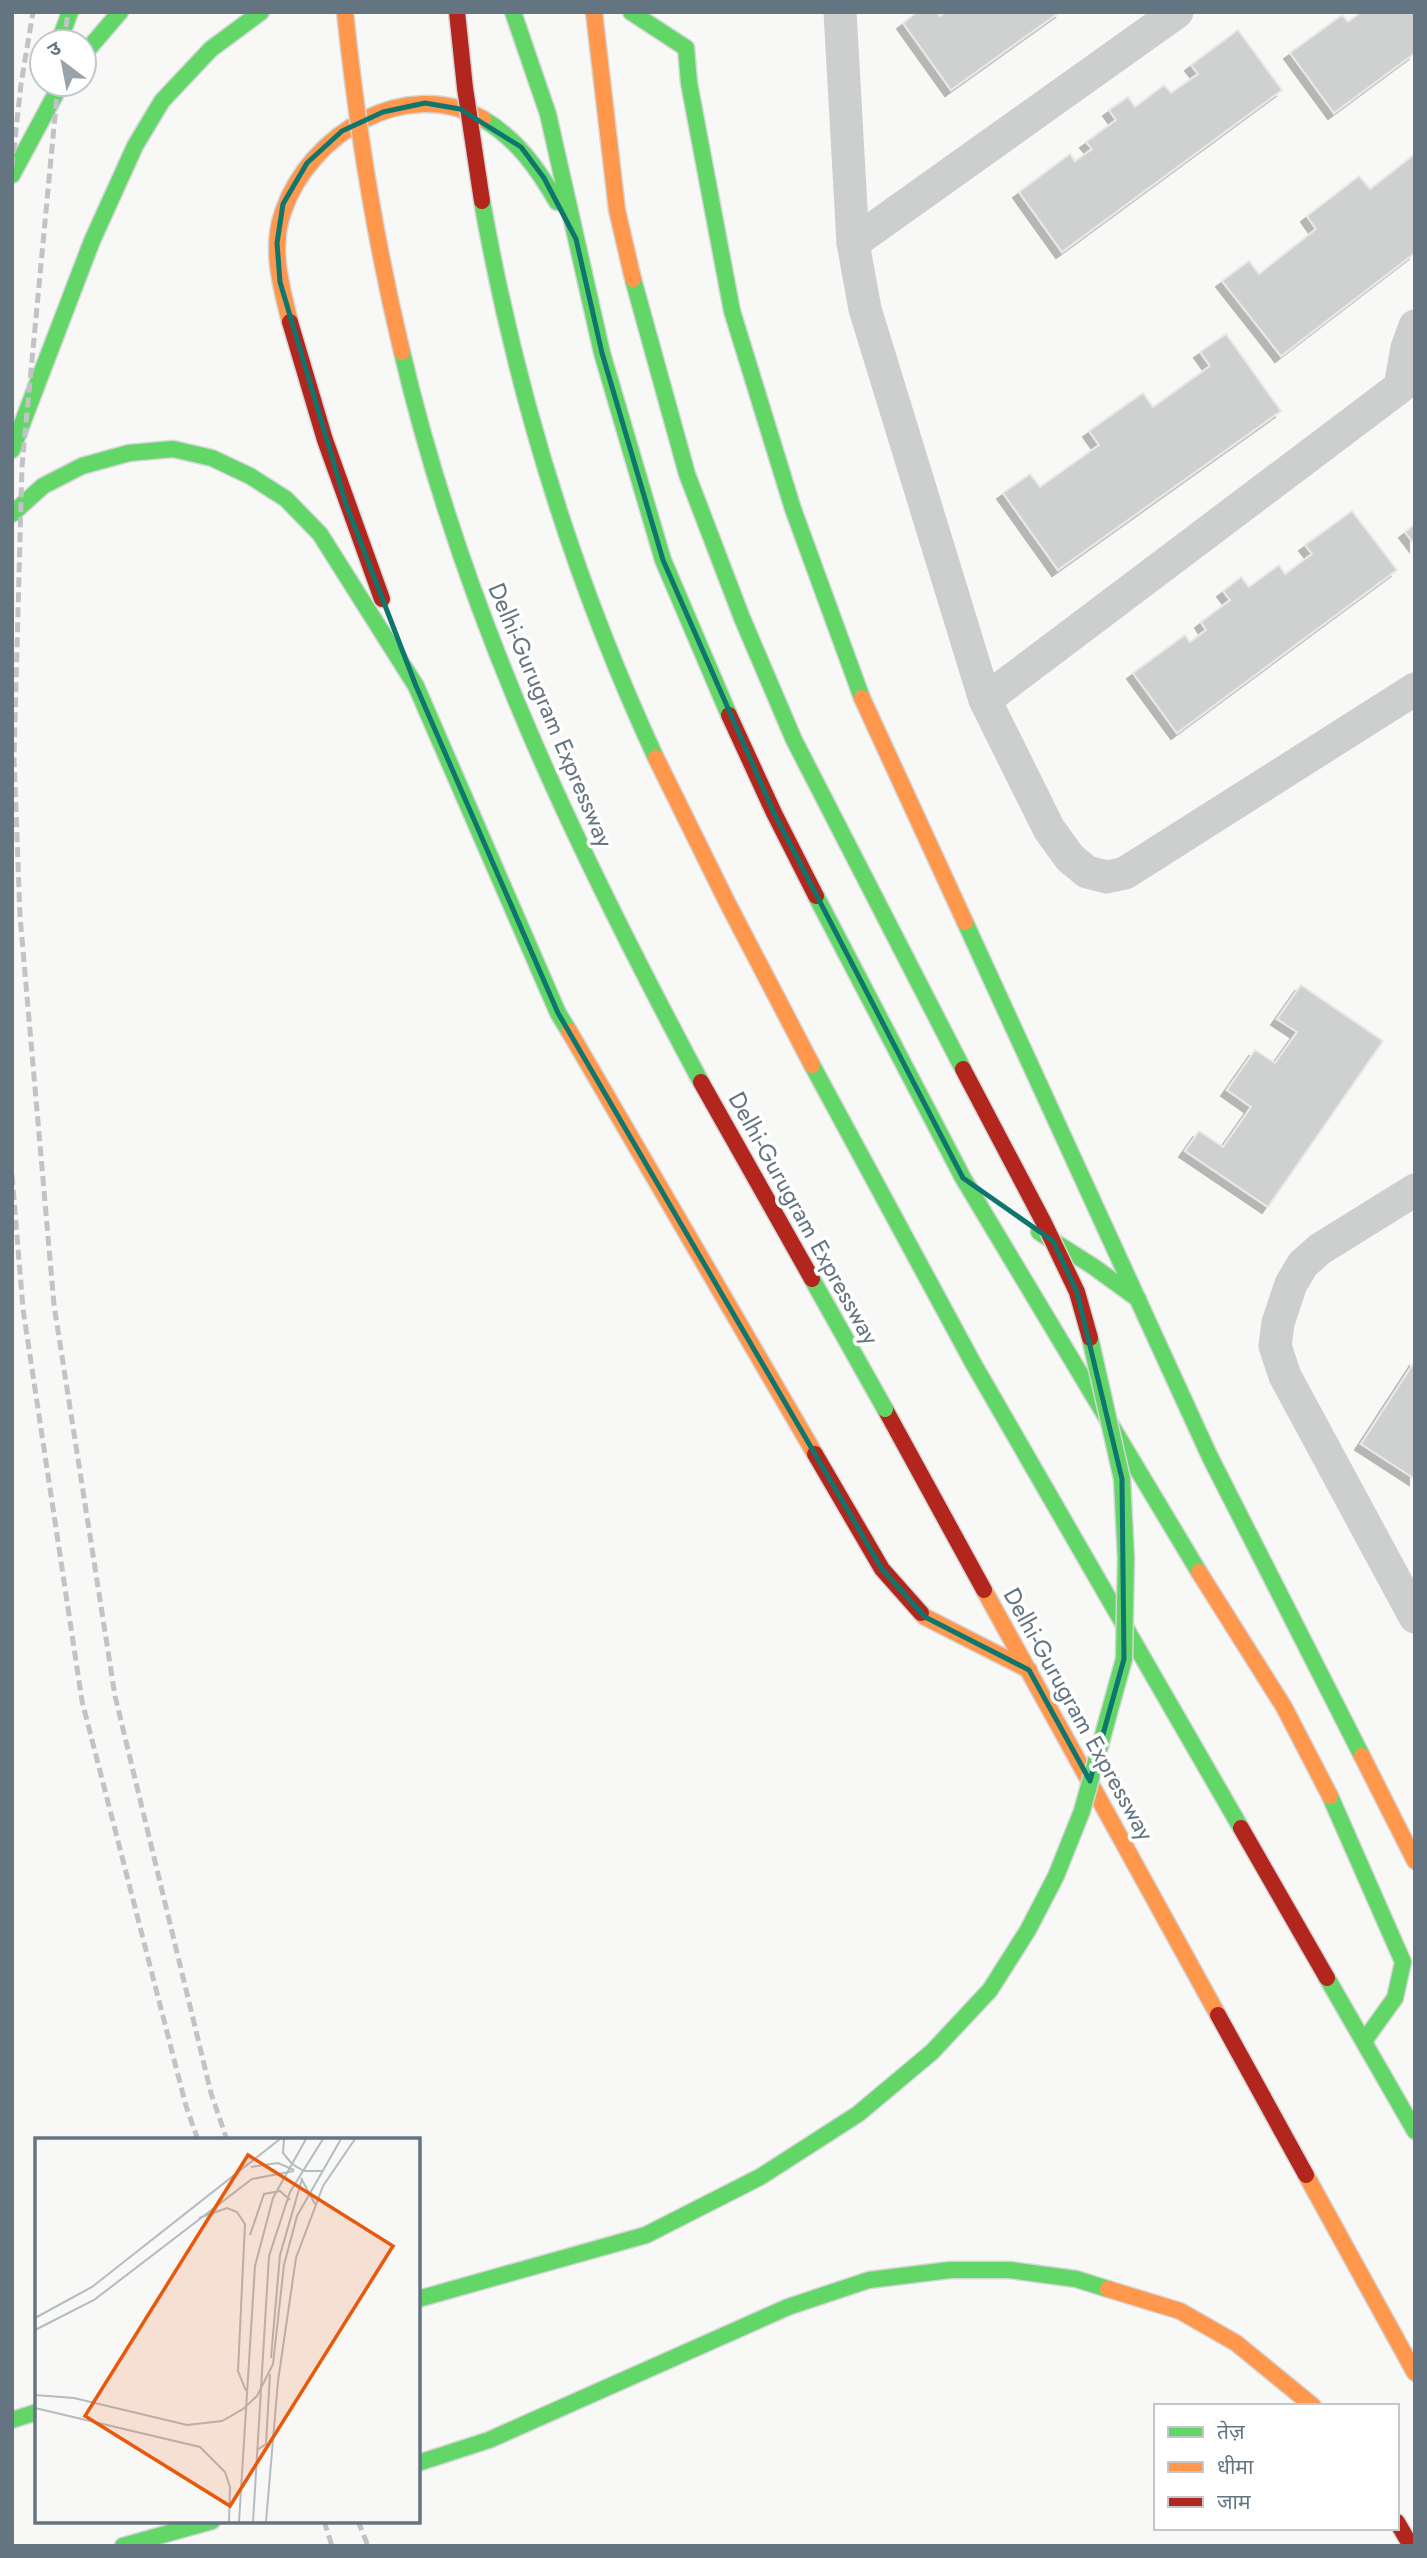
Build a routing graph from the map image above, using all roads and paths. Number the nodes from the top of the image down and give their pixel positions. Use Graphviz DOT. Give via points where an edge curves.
graph roads {
  1 [pos="120,12"];
  2 [pos="261,12"];
  3 [pos="345,12"];
  4 [pos="457,12"];
  5 [pos="513,12"];
  6 [pos="594,12"];
  7 [pos="631,12"];
  8 [pos="840,12"];
  9 [pos="1177,12"];
  10 [pos="683,24"];
  11 [pos="98,38"];
  12 [pos="686,48"];
  13 [pos="39,98"];
  14 [pos="53,98"];
  15 [pos="12,173"];
  16 [pos="576,240"];
  17 [pos="853,243"];
  18 [pos="1415,326"];
  19 [pos="1407,388"];
  20 [pos="12,450"];
  21 [pos="12,514"];
  22 [pos="416,686"];
  23 [pos="1415,690"];
  24 [pos="985,700"];
  25 [pos="963,1178"];
  26 [pos="1415,1190"];
  27 [pos="994,1202"];
  28 [pos="1026,1224"];
  29 [pos="1138,1299"];
  30 [pos="1415,1617"];
  31 [pos="1029,1670"];
  32 [pos="1415,1861"];
  33 [pos="1364,2041"];
  34 [pos="1415,2131"];
  35 [pos="420,2298"];
  36 [pos="1415,2373"];
  37 [pos="1311,2404"];
  38 [pos="35,2413"];
  39 [pos="12,2420"];
  40 [pos="420,2462"];
  41 [pos="205,2523"];
  42 [pos="1399,2525"];
  43 [pos="123,2546"];
  44 [pos="1411,2546"];
  1 -- 11 [label="main road"];
  2 -- 20 [label="main road" via="211,49 162,101 135,146 92,241"];
  3 -- 31 [label="main road, Delhi-Gurugram Expressway, bridge" via="366,187 392,316 426,447 474,594 536,751 680,1045"];
  4 -- 33 [label="main road, bridge" via="461,69 485,221 554,497 595,614 660,768 825,1093 973,1363"];
  5 -- 16 [label="main road" via="548,114"];
  6 -- 35 [label="main road, bridge" via="617,210 687,474 794,740 1077,1292 1122,1479 1124,1659 1082,1811 1056,1876 990,1990 932,2052 858,2114 760,2177 646,2235"];
  7 -- 12 [label="main road"];
  8 -- 17 [label="street"];
  9 -- 17 [label="street"];
  10 -- 12 [label="main road"];
  12 -- 29 [label="main road" via="732,312 793,509 858,689"];
  13 -- 15 [label="main road"];
  14 -- 15 [label="main road"];
  16 -- 22 [label="main road" via="522,147 496,126 460,109 425,103 383,111 342,131 307,163 283,204 277,243 280,282 306,379 346,504"];
  16 -- 25 [label="main road" via="602,353 663,560 774,813"];
  17 -- 24 [label="street" via="865,309"];
  18 -- 19 [label="street" via="1407,348"];
  19 -- 24 [label="street"];
  21 -- 22 [label="main road" via="43,486 82,466 129,453 173,449 212,458 286,499 320,534"];
  22 -- 31 [label="main road" via="558,1013 882,1569 925,1617"];
  23 -- 24 [label="street" via="1146,861 1107,877 1087,872 1070,858 1049,828"];
  25 -- 27 [label="main road"];
  25 -- 33 [label="main road" via="1284,1707 1340,1818 1403,1962 1395,1998"];
  26 -- 30 [label="street" via="1320,1248 1303,1264 1291,1283 1275,1346 1285,1376"];
  28 -- 29 [label="main road"];
  29 -- 32 [label="main road" via="1210,1457"];
  31 -- 36 [label="main road, Delhi-Gurugram Expressway"];
  33 -- 34 [label="main road"];
  37 -- 40 [label="main road" via="1236,2343 1180,2311 1076,2279 1010,2270 950,2270 869,2280 788,2307 489,2440"];
  38 -- 39 [label="main road"];
  41 -- 43 [label="main road"];
  42 -- 44 [label="main road"];
}
